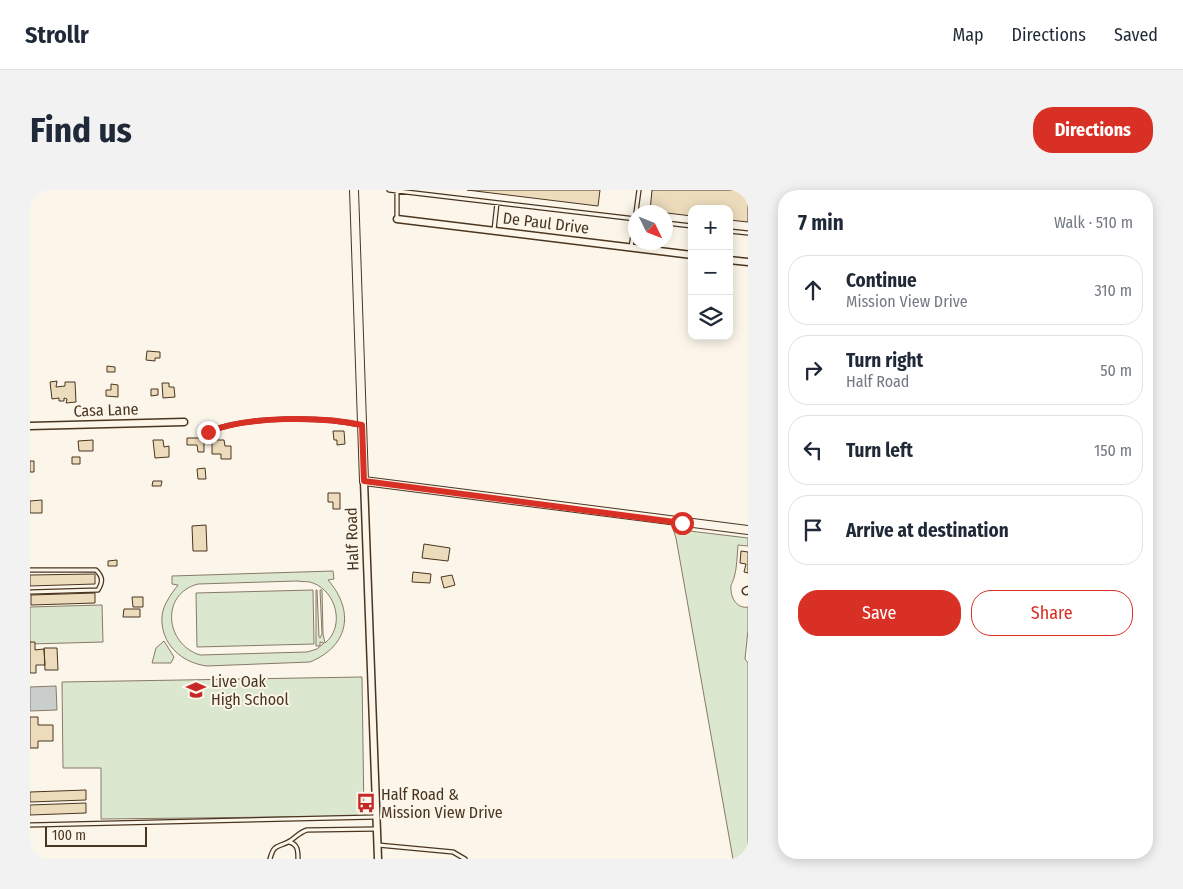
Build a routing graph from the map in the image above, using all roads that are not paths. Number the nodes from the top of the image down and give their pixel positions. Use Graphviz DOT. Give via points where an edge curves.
graph roads {
  1 [pos="355,190"];
  2 [pos="389,190"];
  3 [pos="639,190"];
  4 [pos="397,192"];
  5 [pos="497,203"];
  6 [pos="637,205"];
  7 [pos="628,216"];
  8 [pos="397,219"];
  9 [pos="673,224"];
  10 [pos="688,226"];
  11 [pos="494,230"];
  12 [pos="733,231"];
  13 [pos="748,233"];
  14 [pos="628,247"];
  15 [pos="654,250"];
  16 [pos="688,254"];
  17 [pos="733,260"];
  18 [pos="748,262"];
  19 [pos="184,422"];
  20 [pos="362,425"];
  21 [pos="30,426"];
  22 [pos="208,432"];
  23 [pos="364,481"];
  24 [pos="748,530"];
  25 [pos="30,570"];
  26 [pos="30,592"];
  27 [pos="376,817"];
  28 [pos="30,825"];
  29 [pos="377,829"];
  30 [pos="289,842"];
  31 [pos="378,845"];
  32 [pos="270,859"];
  33 [pos="298,859"];
  34 [pos="378,859"];
  35 [pos="465,859"];
  1 -- 20 [label="street, Half Road"];
  2 -- 4 [label="lane"];
  3 -- 6 [label="lane"];
  4 -- 5 [label="lane"];
  4 -- 8 [label="lane"];
  5 -- 7 [label="lane"];
  5 -- 11 [label="lane"];
  8 -- 11 [label="street, De Paul Drive"];
  9 -- 10 [label="lane"];
  11 -- 14 [label="street, De Paul Drive"];
  12 -- 13 [label="lane"];
  15 -- 16 [label="street, De Paul Drive"];
  17 -- 18 [label="street"];
  19 -- 21 [label="street, Casa Lane"];
  20 -- 22 [label="lane" via="330,420 256,421"];
  20 -- 23 [label="street, Half Road"];
  23 -- 24 [label="street"];
  23 -- 27 [label="street, Half Road"];
  25 -- 26 [label="lane" via="96,570 101,574 102,585 98,590"];
  27 -- 28 [label="lane"];
  27 -- 29 [label="street, Half Road"];
  29 -- 30 [label="lane" via="307,830"];
  29 -- 31 [label="street, Half Road"];
  30 -- 32 [label="lane" via="276,846"];
  30 -- 33 [label="lane" via="297,847"];
  31 -- 34 [label="street, Half Road"];
  31 -- 35 [label="lane" via="453,852"];
}
